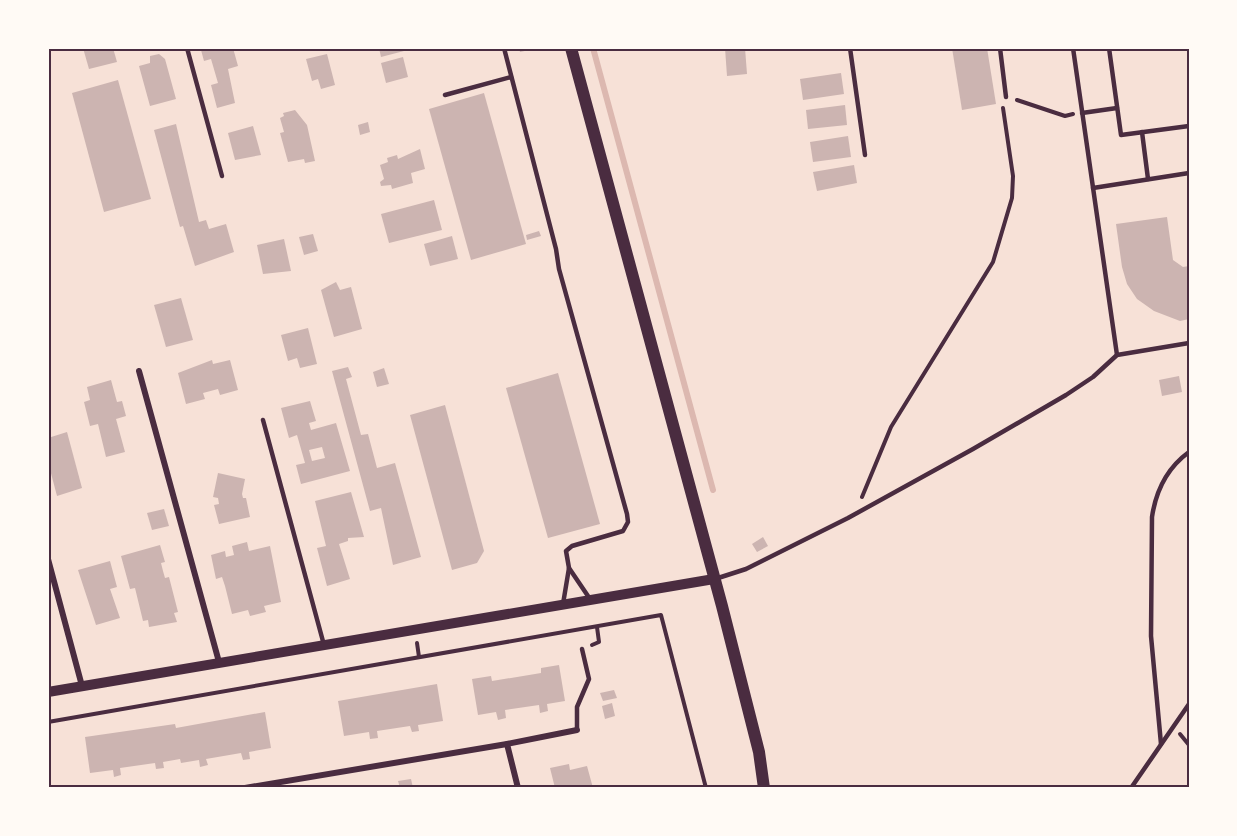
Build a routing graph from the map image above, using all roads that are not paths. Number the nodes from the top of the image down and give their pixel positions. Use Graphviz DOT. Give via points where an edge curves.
graph roads {
  1 [pos="187,48"];
  2 [pos="504,48"];
  3 [pos="572,48"];
  4 [pos="850,48"];
  5 [pos="1000,48"];
  6 [pos="1073,48"];
  7 [pos="1109,48"];
  8 [pos="511,77"];
  9 [pos="446,95"];
  10 [pos="1006,97"];
  11 [pos="1117,108"];
  12 [pos="1082,113"];
  13 [pos="1189,126"];
  14 [pos="1142,132"];
  15 [pos="865,155"];
  16 [pos="1189,173"];
  17 [pos="222,176"];
  18 [pos="1148,179"];
  19 [pos="1093,188"];
  20 [pos="1189,344"];
  21 [pos="1117,355"];
  22 [pos="139,371"];
  23 [pos="263,420"];
  24 [pos="1189,452"];
  25 [pos="48,559"];
  26 [pos="569,568"];
  27 [pos="714,579"];
  28 [pos="592,601"];
  29 [pos="562,606"];
  30 [pos="324,645"];
  31 [pos="582,649"];
  32 [pos="219,662"];
  33 [pos="82,686"];
  34 [pos="48,692"];
  35 [pos="1189,704"];
  36 [pos="577,730"];
  37 [pos="507,744"];
  38 [pos="1161,744"];
  39 [pos="303,779"];
  40 [pos="245,788"];
  41 [pos="305,788"];
  42 [pos="518,788"];
  43 [pos="764,788"];
  44 [pos="1131,788"];
  1 -- 17 [label="lane"];
  2 -- 8 [label="lane"];
  3 -- 27 [label="main road"];
  4 -- 15 [label="lane"];
  5 -- 10 [label="lane"];
  6 -- 12 [label="lane"];
  7 -- 11 [label="lane"];
  8 -- 9 [label="lane"];
  8 -- 26 [label="lane" via="628,518 624,531 569,548 565,555"];
  11 -- 12 [label="lane"];
  11 -- 14 [label="lane" via="1120,135"];
  12 -- 19 [label="lane"];
  13 -- 14 [label="lane"];
  14 -- 18 [label="lane"];
  16 -- 18 [label="lane"];
  18 -- 19 [label="lane"];
  19 -- 21 [label="lane"];
  20 -- 21 [label="lane"];
  21 -- 27 [label="lane" via="1066,395 860,512 746,569"];
  22 -- 32 [label="street"];
  23 -- 30 [label="lane"];
  24 -- 38 [label="lane" via="1165,476 1152,517 1151,636"];
  25 -- 33 [label="street"];
  26 -- 28 [label="lane"];
  26 -- 29 [label="lane"];
  27 -- 28 [label="street"];
  27 -- 43 [label="main road" via="759,752"];
  28 -- 29 [label="street"];
  29 -- 30 [label="street"];
  30 -- 32 [label="street"];
  31 -- 36 [label="lane" via="589,679 578,707"];
  32 -- 33 [label="street"];
  33 -- 34 [label="street"];
  35 -- 38 [label="lane"];
  36 -- 37 [label="street"];
  37 -- 39 [label="street"];
  37 -- 42 [label="street"];
  38 -- 44 [label="lane"];
  39 -- 40 [label="street"];
  39 -- 41 [label="street"];
}
